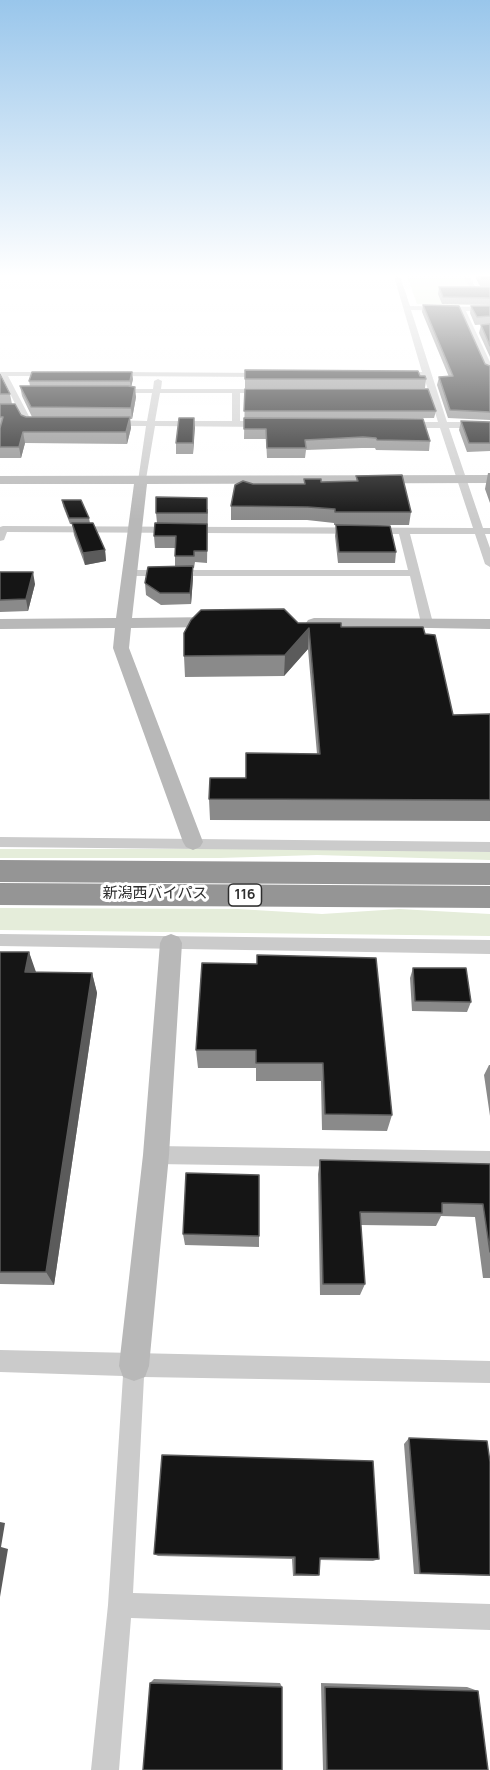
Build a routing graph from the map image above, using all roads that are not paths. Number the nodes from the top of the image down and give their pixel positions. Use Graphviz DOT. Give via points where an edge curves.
graph roads {
  1 [pos="421,356"];
  2 [pos="483,356"];
  3 [pos="490,371"];
  4 [pos="59,374"];
  5 [pos="104,374"];
  6 [pos="391,374"];
  7 [pos="160,375"];
  8 [pos="275,375"];
  9 [pos="427,375"];
  10 [pos="155,390"];
  11 [pos="108,391"];
  12 [pos="236,391"];
  13 [pos="271,391"];
  14 [pos="12,392"];
  15 [pos="24,392"];
  16 [pos="422,392"];
  17 [pos="433,392"];
  18 [pos="7,410"];
  19 [pos="19,410"];
  20 [pos="50,423"];
  21 [pos="105,423"];
  22 [pos="149,423"];
  23 [pos="236,424"];
  24 [pos="271,424"];
  25 [pos="398,425"];
  26 [pos="444,425"];
  27 [pos="490,425"];
  28 [pos="490,467"];
  29 [pos="0,468"];
  30 [pos="141,473"];
  31 [pos="461,473"];
  32 [pos="490,479"];
  33 [pos="0,480"];
  34 [pos="133,530"];
  35 [pos="485,531"];
  36 [pos="404,532"];
  37 [pos="0,538"];
  38 [pos="490,564"];
  39 [pos="128,573"];
  40 [pos="415,573"];
  41 [pos="123,622"];
  42 [pos="228,622"];
  43 [pos="299,623"];
  44 [pos="427,623"];
  45 [pos="0,624"];
  46 [pos="490,624"];
  47 [pos="0,842"];
  48 [pos="192,842"];
  49 [pos="490,847"];
  50 [pos="0,871"];
  51 [pos="490,874"];
  52 [pos="0,894"];
  53 [pos="490,897"];
  54 [pos="0,940"];
  55 [pos="171,943"];
  56 [pos="490,947"];
  57 [pos="156,1155"];
  58 [pos="490,1160"];
  59 [pos="0,1361"];
  60 [pos="134,1366"];
  61 [pos="490,1372"];
  62 [pos="120,1605"];
  63 [pos="490,1617"];
  64 [pos="105,1770"];
  1 -- 9 [label="street"];
  2 -- 3 [label="street"];
  4 -- 14 [label="street" via="3,374"];
  5 -- 7 [label="street"];
  6 -- 9 [label="street"];
  7 -- 8 [label="street"];
  7 -- 10 [label="street"];
  9 -- 17 [label="street"];
  10 -- 11 [label="street"];
  10 -- 12 [label="street"];
  10 -- 22 [label="street"];
  12 -- 13 [label="street"];
  12 -- 23 [label="street"];
  14 -- 15 [label="street"];
  14 -- 19 [label="street"];
  16 -- 17 [label="street"];
  17 -- 26 [label="street"];
  18 -- 19 [label="street"];
  19 -- 20 [label="street" via="28,423"];
  21 -- 22 [label="street"];
  22 -- 23 [label="street"];
  22 -- 30 [label="street"];
  23 -- 24 [label="street"];
  25 -- 26 [label="street"];
  26 -- 27 [label="street"];
  26 -- 31 [label="street"];
  28 -- 31 [label="street"];
  29 -- 30 [label="street"];
  30 -- 31 [label="street"];
  30 -- 33 [label="street"];
  30 -- 34 [label="street"];
  31 -- 32 [label="street"];
  31 -- 35 [label="street"];
  34 -- 36 [label="street"];
  34 -- 37 [label="street" via="3,529"];
  34 -- 39 [label="street"];
  35 -- 36 [label="street"];
  35 -- 38 [label="street"];
  36 -- 40 [label="street"];
  39 -- 40 [label="street"];
  39 -- 41 [label="street"];
  40 -- 44 [label="street"];
  41 -- 42 [label="street"];
  41 -- 45 [label="street"];
  41 -- 48 [label="street" via="121,648"];
  43 -- 44 [label="street"];
  44 -- 46 [label="street"];
  47 -- 48 [label="street"];
  48 -- 49 [label="street"];
  50 -- 51 [label="highway, 新潟西バイパス / 116"];
  52 -- 53 [label="highway, 新潟西バイパス / 116"];
  54 -- 55 [label="street"];
  55 -- 56 [label="street"];
  55 -- 57 [label="street"];
  57 -- 58 [label="street"];
  57 -- 60 [label="street"];
  59 -- 60 [label="street"];
  60 -- 61 [label="street"];
  60 -- 62 [label="street"];
  62 -- 63 [label="street"];
  62 -- 64 [label="street"];
}
